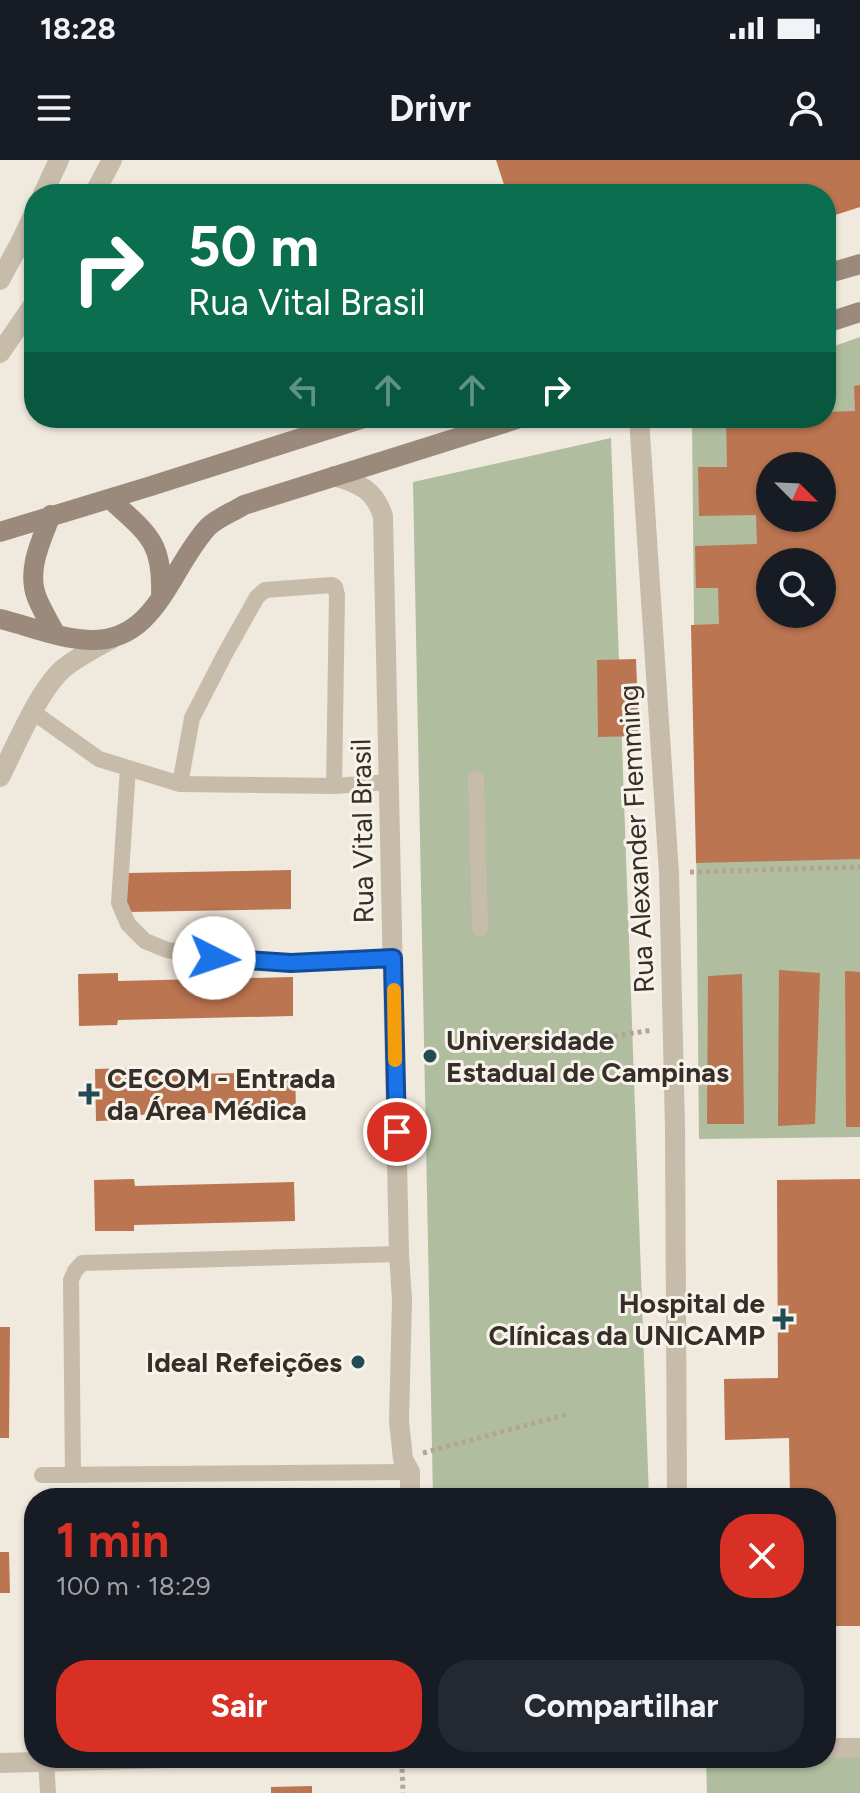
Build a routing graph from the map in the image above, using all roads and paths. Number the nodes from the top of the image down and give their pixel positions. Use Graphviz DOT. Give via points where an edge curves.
graph roads {
  1 [pos="59,160"];
  2 [pos="112,160"];
  3 [pos="48,184"];
  4 [pos="99,184"];
  5 [pos="24,233"];
  6 [pos="860,264"];
  7 [pos="836,271"];
  8 [pos="0,280"];
  9 [pos="860,312"];
  10 [pos="24,318"];
  11 [pos="836,320"];
  12 [pos="0,353"];
  13 [pos="333,428"];
  14 [pos="488,428"];
  15 [pos="640,428"];
  16 [pos="334,476"];
  17 [pos="110,499"];
  18 [pos="51,515"];
  19 [pos="0,532"];
  20 [pos="161,599"];
  21 [pos="0,619"];
  22 [pos="55,633"];
  23 [pos="113,638"];
  24 [pos="33,712"];
  25 [pos="128,768"];
  26 [pos="0,777"];
  27 [pos="476,779"];
  28 [pos="389,782"];
  29 [pos="180,784"];
  30 [pos="334,786"];
  31 [pos="860,867"];
  32 [pos="669,873"];
  33 [pos="480,928"];
  34 [pos="393,958"];
  35 [pos="650,1030"];
  36 [pos="558,1039"];
  37 [pos="399,1254"];
  38 [pos="568,1414"];
  39 [pos="406,1465"];
  40 [pos="42,1475"];
  41 [pos="73,1475"];
  42 [pos="409,1488"];
  43 [pos="677,1488"];
  44 [pos="836,1748"];
  45 [pos="860,1748"];
  46 [pos="24,1762"];
  47 [pos="0,1763"];
  48 [pos="46,1768"];
  49 [pos="402,1768"];
  50 [pos="48,1793"];
  51 [pos="403,1793"];
  1 -- 3 [label="street"];
  2 -- 4 [label="street"];
  5 -- 8 [label="street"];
  6 -- 7 [label="main road"];
  9 -- 11 [label="main road"];
  10 -- 12 [label="street"];
  13 -- 17 [label="main road"];
  14 -- 16 [label="main road"];
  15 -- 32 [label="street, Rua Alexander Flemming"];
  16 -- 20 [label="main road" via="244,505 210,524"];
  16 -- 28 [label="street, Rua Vital Brasil" via="369,491 383,516"];
  17 -- 18 [label="main road"];
  17 -- 20 [label="main road" via="152,541 160,560"];
  18 -- 19 [label="main road"];
  18 -- 22 [label="main road" via="33,575 36,596"];
  20 -- 23 [label="main road" via="132,630"];
  21 -- 22 [label="main road"];
  22 -- 23 [label="main road"];
  23 -- 24 [label="street" via="63,668"];
  24 -- 25 [label="lane" via="99,759"];
  24 -- 26 [label="street"];
  25 -- 29 [label="lane"];
  25 -- 34 [label="lane" via="119,903 128,924 145,941 230,960"];
  27 -- 33 [label="lane"];
  28 -- 30 [label="lane"];
  28 -- 34 [label="street, Rua Vital Brasil"];
  29 -- 30 [label="lane"];
  29 -- 30 [label="lane" via="192,718 257,597 265,590 332,585 337,595"];
  31 -- 32 [label="path"];
  32 -- 43 [label="street, Rua Alexander Flemming"];
  34 -- 37 [label="street, Rua Vital Brasil"];
  35 -- 36 [label="path"];
  37 -- 39 [label="street, Rua Vital Brasil" via="399,1421"];
  37 -- 41 [label="lane" via="82,1263 71,1280"];
  38 -- 39 [label="path"];
  39 -- 41 [label="lane"];
  39 -- 42 [label="street, Rua Vital Brasil"];
  40 -- 41 [label="lane"];
  44 -- 45 [label="street"];
  46 -- 47 [label="street"];
  48 -- 50 [label="lane"];
  49 -- 51 [label="path"];
}
